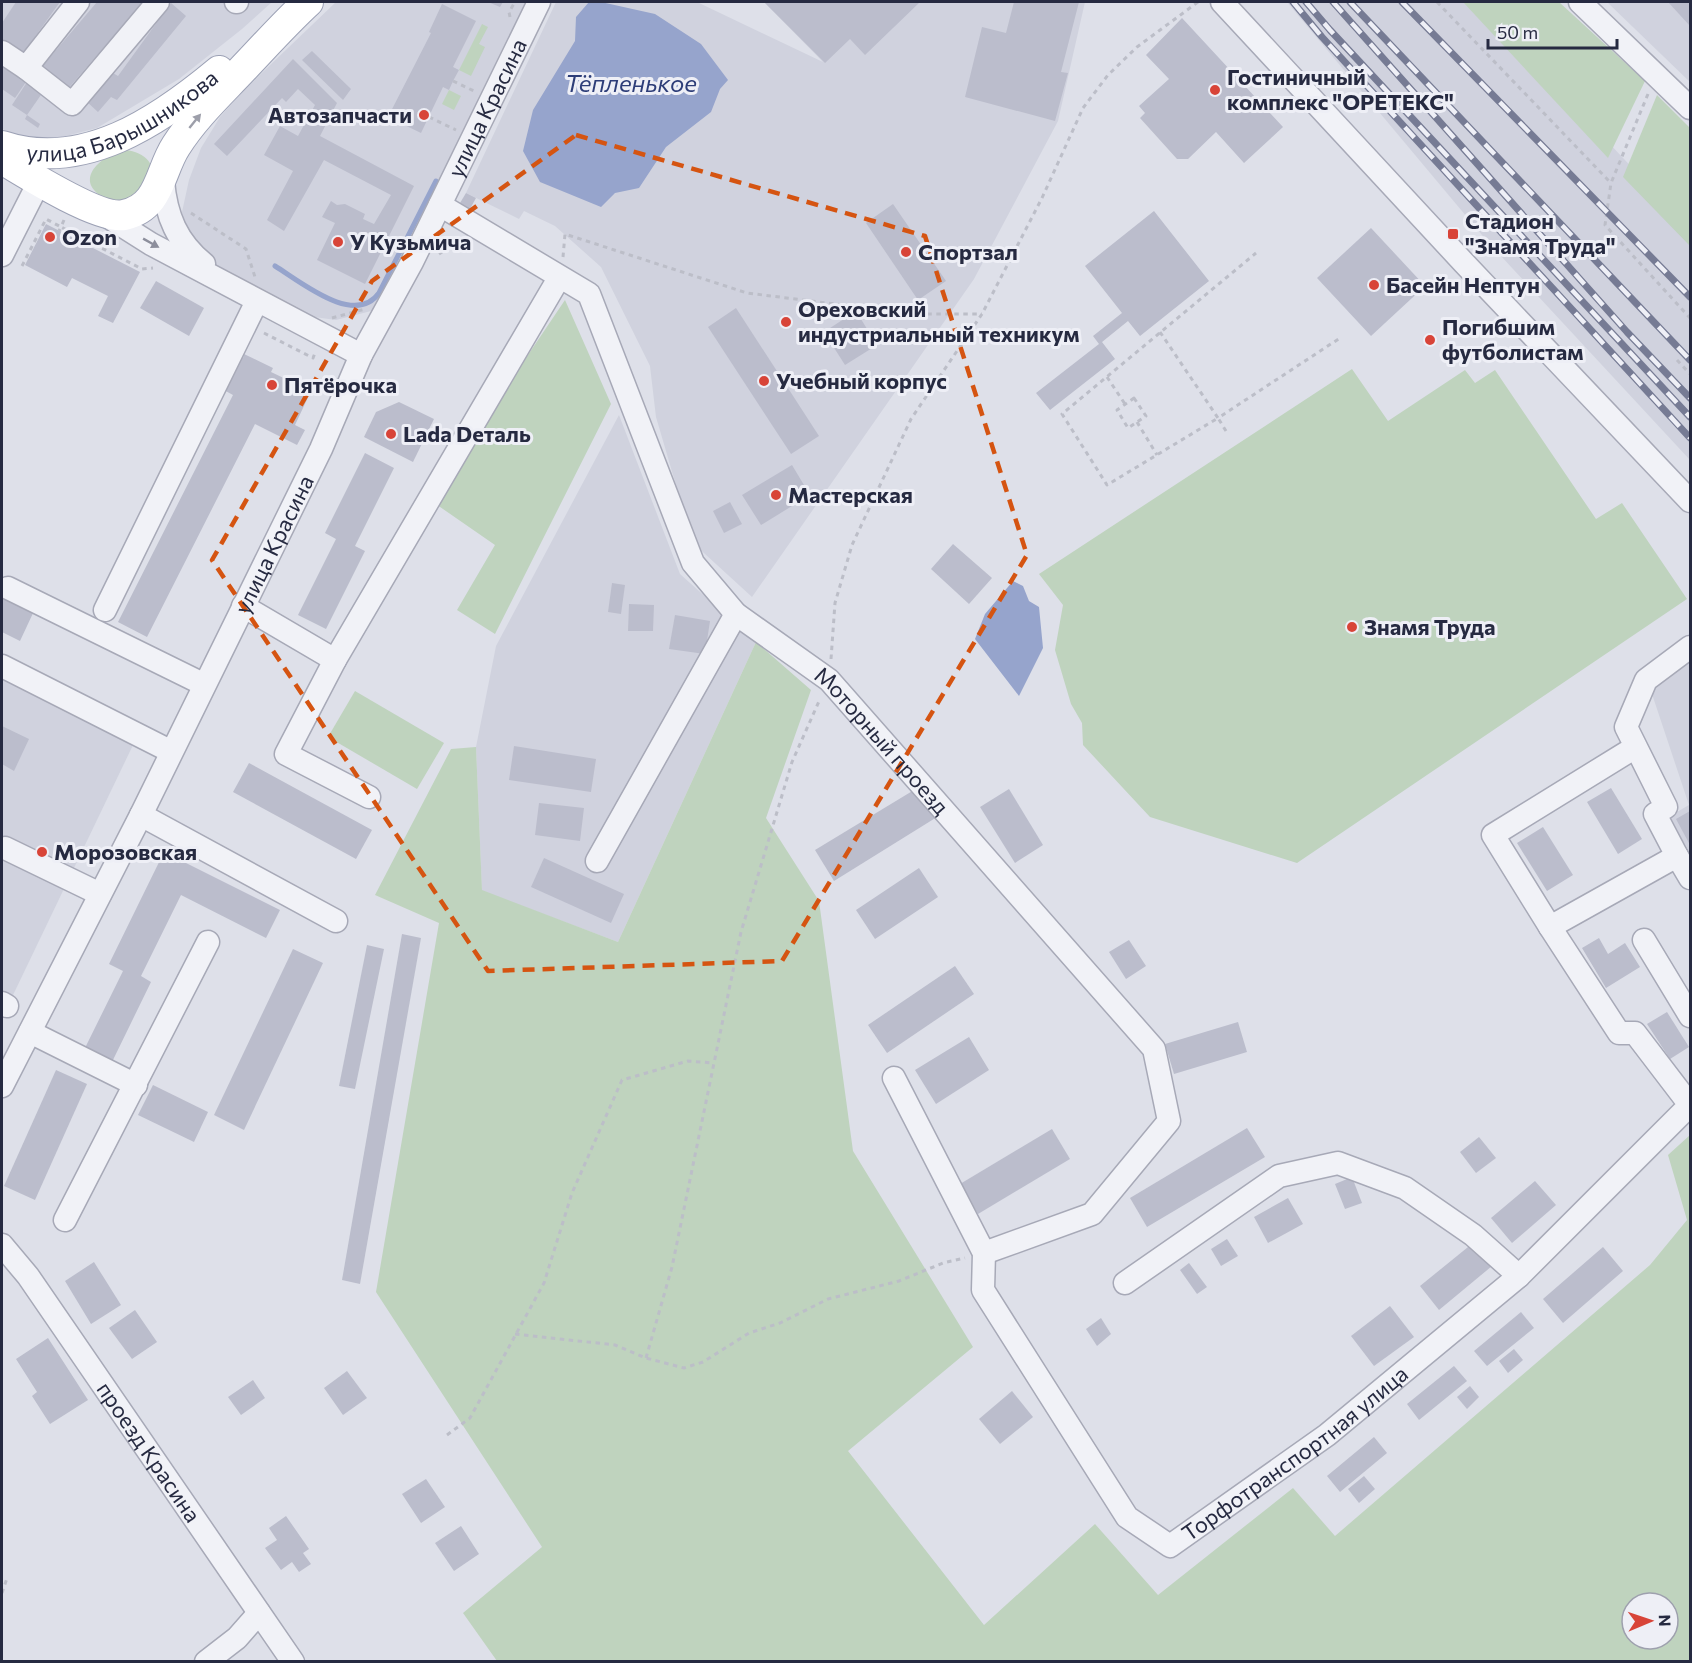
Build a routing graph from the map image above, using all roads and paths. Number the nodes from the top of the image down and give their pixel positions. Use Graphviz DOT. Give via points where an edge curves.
graph roads {
  1 [pos="78,2"];
  2 [pos="158,2"];
  3 [pos="515,2"];
  4 [pos="539,2"];
  5 [pos="1198,2"];
  6 [pos="1222,2"];
  7 [pos="1437,2"];
  8 [pos="1580,2"];
  9 [pos="301,8"];
  10 [pos="509,12"];
  11 [pos="2,52"];
  12 [pos="26,68"];
  13 [pos="1656,74"];
  14 [pos="453,81"];
  15 [pos="481,94"];
  16 [pos="1690,108"];
  17 [pos="429,117"];
  18 [pos="463,134"];
  19 [pos="106,142"];
  20 [pos="2,147"];
  21 [pos="2,159"];
  22 [pos="164,176"];
  23 [pos="1611,183"];
  24 [pos="34,191"];
  25 [pos="440,206"];
  26 [pos="187,209"];
  27 [pos="95,210"];
  28 [pos="478,228"];
  29 [pos="60,229"];
  30 [pos="246,249"];
  31 [pos="1256,254"];
  32 [pos="2,255"];
  33 [pos="430,260"];
  34 [pos="22,266"];
  35 [pos="155,268"];
  36 [pos="558,279"];
  37 [pos="224,281"];
  38 [pos="257,301"];
  39 [pos="982,315"];
  40 [pos="1690,318"];
  41 [pos="246,324"];
  42 [pos="1160,332"];
  43 [pos="323,335"];
  44 [pos="1340,338"];
  45 [pos="361,355"];
  46 [pos="1677,360"];
  47 [pos="1690,374"];
  48 [pos="1107,377"];
  49 [pos="1125,404"];
  50 [pos="1218,418"];
  51 [pos="1137,422"];
  52 [pos="1226,431"];
  53 [pos="1157,455"];
  54 [pos="1690,501"];
  55 [pos="8,588"];
  56 [pos="243,606"];
  57 [pos="105,610"];
  58 [pos="736,614"];
  59 [pos="1690,647"];
  60 [pos="335,660"];
  61 [pos="2,666"];
  62 [pos="829,680"];
  63 [pos="203,684"];
  64 [pos="1634,748"];
  65 [pos="170,751"];
  66 [pos="369,797"];
  67 [pos="141,814"];
  68 [pos="4,848"];
  69 [pos="1677,856"];
  70 [pos="597,861"];
  71 [pos="1690,878"];
  72 [pos="100,894"];
  73 [pos="336,921"];
  74 [pos="1550,927"];
  75 [pos="1644,940"];
  76 [pos="208,942"];
  77 [pos="1690,1016"];
  78 [pos="30,1032"];
  79 [pos="713,1063"];
  80 [pos="894,1078"];
  81 [pos="136,1085"];
  82 [pos="2,1086"];
  83 [pos="1690,1105"];
  84 [pos="65,1220"];
  85 [pos="2,1245"];
  86 [pos="984,1253"];
  87 [pos="1519,1276"];
  88 [pos="1125,1283"];
  89 [pos="515,1334"];
  90 [pos="646,1358"];
  91 [pos="447,1435"];
  92 [pos="7,1578"];
  93 [pos="2,1593"];
  94 [pos="259,1613"];
  95 [pos="206,1662"];
  96 [pos="293,1662"];
  1 -- 12 [label="street"];
  2 -- 12 [label="street" via="72,104"];
  3 -- 10 [label="path"];
  4 -- 25 [label="street, улица Красина"];
  5 -- 39 [label="path" via="1137,46 1083,108"];
  6 -- 54 [label="street"];
  7 -- 23 [label="path"];
  8 -- 13 [label="street"];
  9 -- 19 [label="main road, улица Барышникова" via="175,107"];
  22 -- 9 [label="main road, улица Барышникова, one-way" via="175,147 200,116"];
  11 -- 12 [label="street"];
  13 -- 16 [label="street"];
  13 -- 23 [label="path"];
  14 -- 15 [label="path"];
  17 -- 18 [label="path"];
  19 -- 20 [label="main road, улица Барышникова" via="44,153"];
  19 -- 22 [label="main road" via="131,138 143,141 154,148"];
  19 -- 27 [label="main road" via="87,154 81,164 79,180"];
  21 -- 24 [label="main road, улица Барышникова"];
  22 -- 27 [label="main road, улица Барышникова" via="154,197 138,211 122,216"];
  22 -- 37 [label="street" via="165,203 177,234 188,251"];
  23 -- 40 [label="path" via="1605,225"];
  24 -- 27 [label="main road, улица Барышникова"];
  24 -- 29 [label="path" via="64,219"];
  24 -- 32 [label="street"];
  25 -- 28 [label="street, Моторный проезд"];
  25 -- 45 [label="street, улица Красина"];
  26 -- 30 [label="path"];
  27 -- 37 [label="street, улица Барышникова, one-way"];
  28 -- 33 [label="path"];
  28 -- 36 [label="street, Моторный проезд"];
  29 -- 34 [label="path" via="46,219"];
  29 -- 35 [label="path" via="141,269"];
  31 -- 42 [label="path"];
  36 -- 39 [label="path" via="564,234 747,293 915,314"];
  36 -- 58 [label="street, Моторный проезд" via="589,294 693,563"];
  36 -- 60 [label="street"];
  37 -- 38 [label="street"];
  38 -- 41 [label="street"];
  38 -- 43 [label="street"];
  39 -- 62 [label="path" via="911,419 852,545 836,603"];
  41 -- 43 [label="path" via="312,358"];
  41 -- 57 [label="street"];
  42 -- 48 [label="path"];
  42 -- 50 [label="path"];
  43 -- 45 [label="street"];
  44 -- 50 [label="path"];
  45 -- 56 [label="street, улица Красина" via="330,430"];
  46 -- 47 [label="path"];
  48 -- 49 [label="path"];
  48 -- 53 [label="path" via="1062,414 1107,485"];
  49 -- 51 [label="path" via="1117,410 1128,428"];
  49 -- 51 [label="path" via="1134,398 1146,416"];
  50 -- 52 [label="path"];
  50 -- 53 [label="path"];
  51 -- 53 [label="path"];
  55 -- 63 [label="street"];
  56 -- 60 [label="street"];
  56 -- 63 [label="street, улица Красина"];
  58 -- 62 [label="street, Моторный проезд"];
  58 -- 70 [label="street"];
  59 -- 64 [label="street" via="1646,680 1626,727"];
  60 -- 66 [label="street" via="286,754"];
  61 -- 65 [label="street"];
  62 -- 79 [label="path" via="792,762 741,932"];
  62 -- 86 [label="street, Моторный проезд" via="1155,1049 1169,1120 1092,1214"];
  63 -- 65 [label="street, улица Красина"];
  64 -- 69 [label="street" via="1666,807 1648,812"];
  64 -- 74 [label="street" via="1494,834"];
  65 -- 67 [label="street, улица Красина"];
  67 -- 72 [label="street, улица Красина"];
  67 -- 73 [label="street"];
  68 -- 72 [label="street"];
  69 -- 71 [label="street"];
  69 -- 74 [label="street"];
  72 -- 78 [label="street, улица Красина"];
  74 -- 83 [label="street" via="1619,1033 1635,1033"];
  75 -- 77 [label="street"];
  76 -- 81 [label="street"];
  78 -- 81 [label="street"];
  78 -- 82 [label="street, улица Красина"];
  79 -- 89 [label="path" via="688,1061 621,1080 572,1193 544,1283"];
  79 -- 90 [label="path" via="672,1267"];
  80 -- 86 [label="street, Торфотранспортная улица"];
  81 -- 84 [label="street"];
  83 -- 87 [label="street, Торфотранспортная улица"];
  85 -- 94 [label="street, проезд Красина" via="28,1276"];
  86 -- 87 [label="street, Торфотранспортная улица" via="983,1290 1127,1516 1170,1546 1327,1436"];
  86 -- 90 [label="path" via="828,1299 684,1368"];
  87 -- 88 [label="street" via="1473,1235 1405,1188 1338,1163 1279,1176"];
  89 -- 90 [label="path" via="615,1345"];
  89 -- 91 [label="path" via="470,1418"];
  92 -- 93 [label="path"];
  94 -- 95 [label="street" via="237,1638"];
  94 -- 96 [label="street, проезд Красина"];
}
